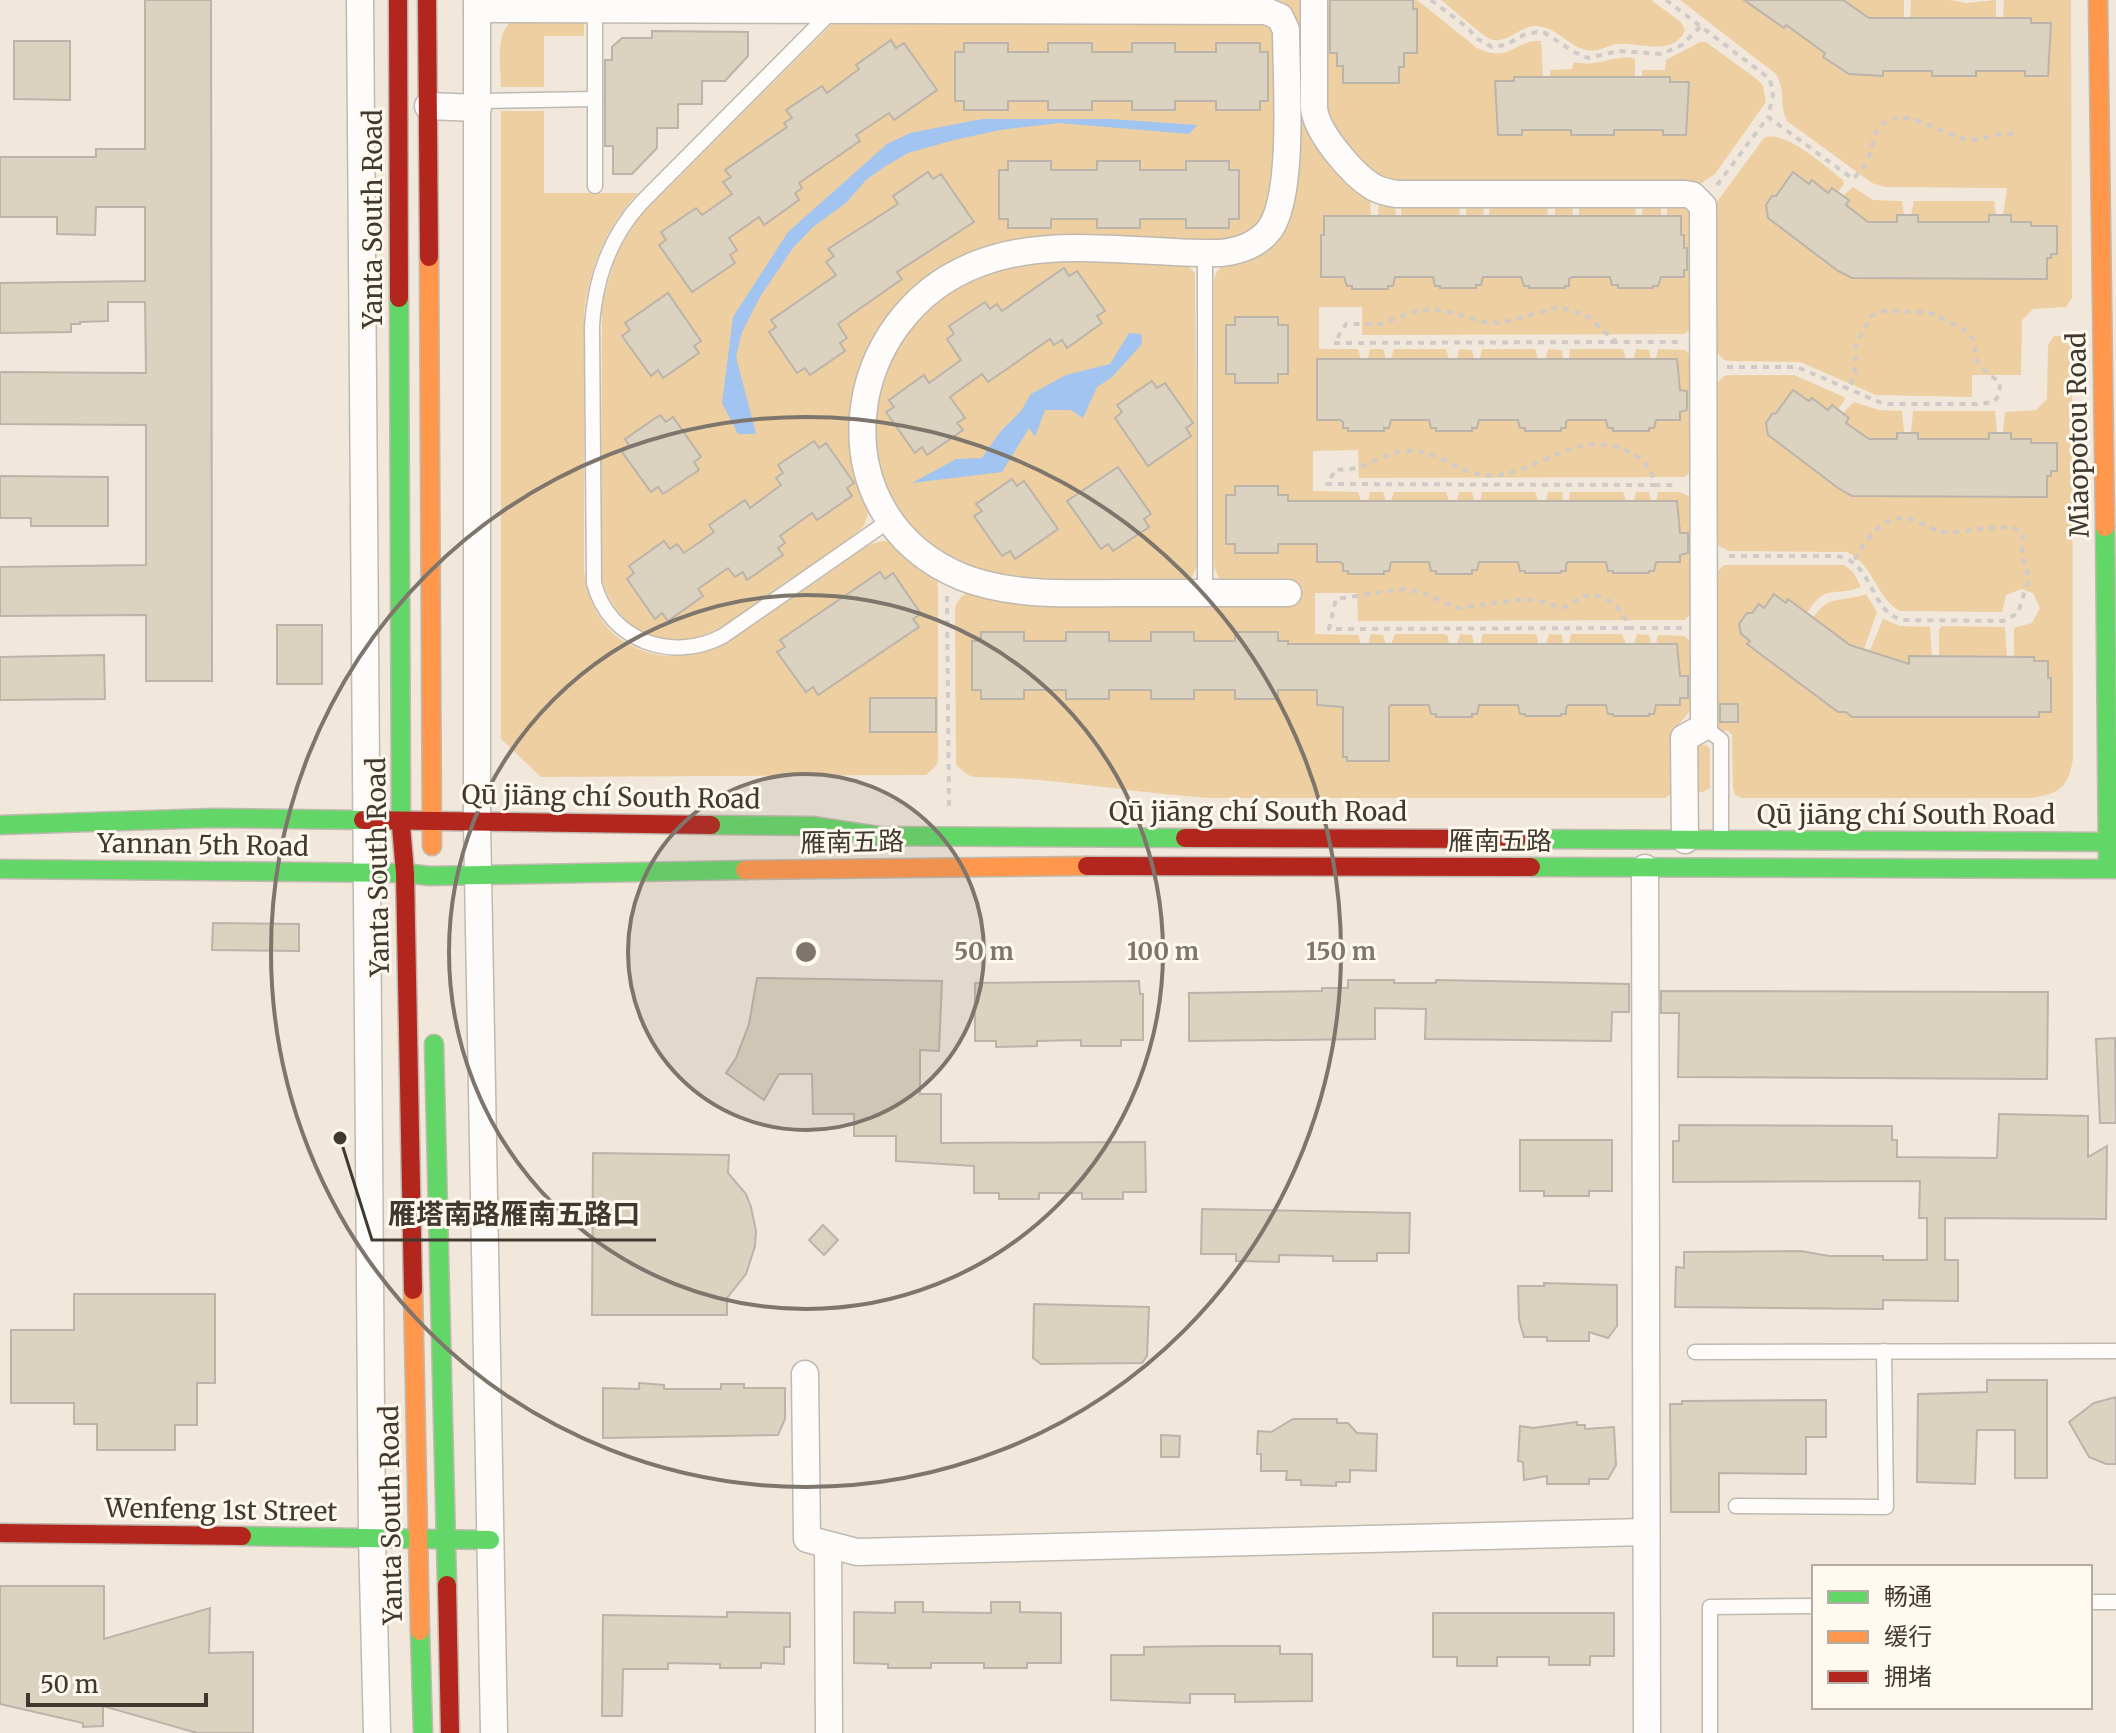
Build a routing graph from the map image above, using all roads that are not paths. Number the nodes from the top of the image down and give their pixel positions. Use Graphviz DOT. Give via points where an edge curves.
graph roads {
  1 [pos="360,0"];
  2 [pos="398,0"];
  3 [pos="427,0"];
  4 [pos="1314,0"];
  5 [pos="2098,0"];
  6 [pos="477,5"];
  7 [pos="595,10"];
  8 [pos="831,11"];
  9 [pos="595,99"];
  10 [pos="478,104"];
  11 [pos="428,106"];
  12 [pos="361,112"];
  13 [pos="398,112"];
  14 [pos="595,186"];
  15 [pos="1205,254"];
  16 [pos="890,520"];
  17 [pos="1205,593"];
  18 [pos="1288,593"];
  19 [pos="1704,727"];
  20 [pos="367,819"];
  21 [pos="401,820"];
  22 [pos="477,821"];
  23 [pos="433,822"];
  24 [pos="0,825"];
  25 [pos="1685,840"];
  26 [pos="1721,840"];
  27 [pos="2112,842"];
  28 [pos="1645,868"];
  29 [pos="0,869"];
  30 [pos="2112,869"];
  31 [pos="367,873"];
  32 [pos="405,873"];
  33 [pos="479,875"];
  34 [pos="431,884"];
  35 [pos="434,1033"];
  36 [pos="1884,1351"];
  37 [pos="2116,1351"];
  38 [pos="1695,1352"];
  39 [pos="805,1374"];
  40 [pos="1736,1506"];
  41 [pos="1646,1532"];
  42 [pos="0,1533"];
  43 [pos="372,1537"];
  44 [pos="417,1538"];
  45 [pos="446,1538"];
  46 [pos="490,1540"];
  47 [pos="828,1545"];
  48 [pos="2092,1602"];
  49 [pos="2116,1602"];
  50 [pos="1812,1606"];
  51 [pos="377,1733"];
  52 [pos="423,1733"];
  53 [pos="450,1733"];
  54 [pos="494,1733"];
  55 [pos="829,1733"];
  56 [pos="1647,1733"];
  57 [pos="1710,1733"];
  1 -- 12 [label="street"];
  2 -- 13 [label="main road, Yanta South Road"];
  3 -- 11 [label="main road, Yanta South Road"];
  4 -- 19 [label="street" via="1317,123 1378,190 1685,194 1698,199 1704,213"];
  5 -- 27 [label="main road, Miaopotou Road"];
  6 -- 7 [label="street"];
  6 -- 10 [label="street"];
  7 -- 8 [label="street"];
  7 -- 9 [label="lane"];
  8 -- 15 [label="street" via="1273,12 1286,30 1281,205 1255,243"];
  8 -- 16 [label="lane" via="641,203 608,252 592,326 594,583 611,619 626,632 657,646 691,647 723,636"];
  9 -- 10 [label="lane"];
  9 -- 14 [label="lane"];
  10 -- 11 [label="street"];
  10 -- 22 [label="street"];
  11 -- 23 [label="main road, Yanta South Road"];
  12 -- 13 [label="street"];
  12 -- 20 [label="street"];
  13 -- 21 [label="main road, Yanta South Road"];
  15 -- 16 [label="street" via="1022,252 969,267 924,295 885,341 864,401 866,465"];
  15 -- 17 [label="lane"];
  16 -- 17 [label="street" via="920,552 976,582 1024,592"];
  17 -- 18 [label="street"];
  19 -- 25 [label="street" via="1684,738"];
  19 -- 26 [label="lane" via="1721,740"];
  20 -- 21 [label="main road, Yannan 5th Road"];
  20 -- 24 [label="main road, Yannan 5th Road" via="122,819"];
  20 -- 31 [label="street"];
  21 -- 23 [label="main road, Qū jiāng chí South Road"];
  21 -- 32 [label="main road, Yanta South Road"];
  22 -- 23 [label="main road, Qū jiāng chí South Road"];
  22 -- 25 [label="main road, Qū jiāng chí South Road" via="812,826 878,836"];
  22 -- 33 [label="street"];
  23 -- 34 [label="main road, Yanta South Road"];
  25 -- 26 [label="main road, Qū jiāng chí South Road"];
  26 -- 27 [label="main road, Qū jiāng chí South Road"];
  27 -- 30 [label="main road, Miaopotou Road"];
  28 -- 30 [label="main road, 雁南五路"];
  28 -- 33 [label="main road, 雁南五路" via="957,866"];
  28 -- 41 [label="street"];
  29 -- 31 [label="main road, Yannan 5th Road"];
  31 -- 32 [label="main road, Yannan 5th Road"];
  31 -- 43 [label="street"];
  32 -- 34 [label="main road, 雁南五路"];
  32 -- 44 [label="main road, Yanta South Road"];
  33 -- 34 [label="main road, 雁南五路"];
  33 -- 46 [label="street"];
  35 -- 45 [label="main road, Yanta South Road"];
  36 -- 37 [label="lane"];
  36 -- 38 [label="lane"];
  36 -- 40 [label="lane" via="1886,1507"];
  39 -- 47 [label="street" via="807,1539"];
  41 -- 47 [label="street" via="857,1552"];
  41 -- 56 [label="street"];
  42 -- 43 [label="main road, Wenfeng 1st Street"];
  43 -- 44 [label="main road, Wenfeng 1st Street"];
  43 -- 51 [label="street"];
  44 -- 45 [label="main road, Wenfeng 1st Street"];
  44 -- 52 [label="main road, Yanta South Road"];
  45 -- 46 [label="main road, Wenfeng 1st Street"];
  45 -- 53 [label="main road, Yanta South Road"];
  46 -- 54 [label="street"];
  47 -- 55 [label="street"];
  48 -- 49 [label="lane"];
  50 -- 57 [label="lane" via="1710,1607"];
}
